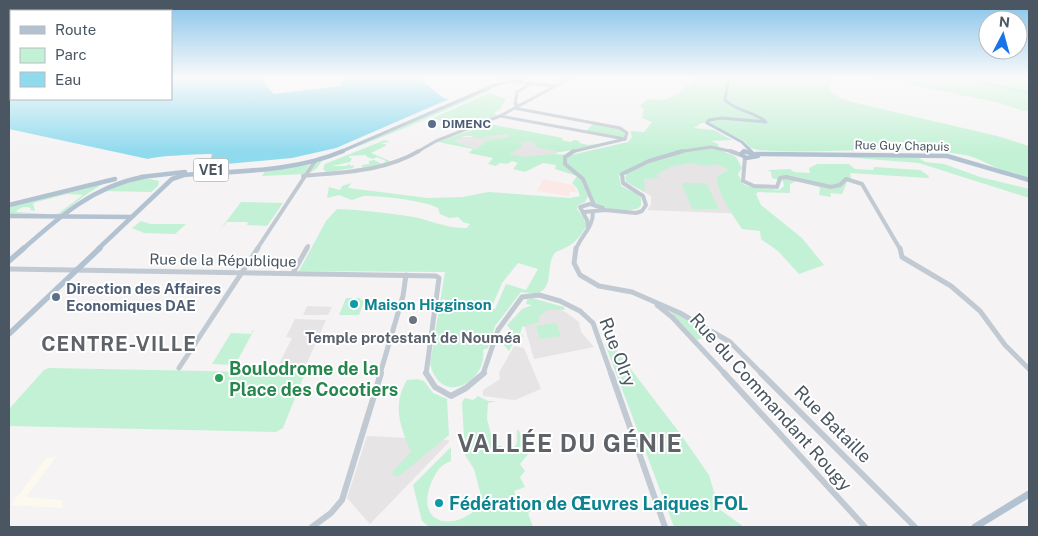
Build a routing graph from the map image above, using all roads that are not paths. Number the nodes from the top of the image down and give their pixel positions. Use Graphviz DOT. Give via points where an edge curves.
graph roads {
  1 [pos="451,102"];
  2 [pos="456,102"];
  3 [pos="515,102"];
  4 [pos="525,102"];
  5 [pos="726,102"];
  6 [pos="518,106"];
  7 [pos="514,108"];
  8 [pos="500,116"];
  9 [pos="625,139"];
  10 [pos="746,145"];
  11 [pos="339,150"];
  12 [pos="744,154"];
  13 [pos="755,154"];
  14 [pos="751,158"];
  15 [pos="314,161"];
  16 [pos="745,163"];
  17 [pos="216,169"];
  18 [pos="304,176"];
  19 [pos="138,177"];
  20 [pos="122,178"];
  21 [pos="1029,180"];
  22 [pos="158,191"];
  23 [pos="589,193"];
  24 [pos="585,204"];
  25 [pos="9,205"];
  26 [pos="594,209"];
  27 [pos="584,212"];
  28 [pos="44,215"];
  29 [pos="64,215"];
  30 [pos="9,216"];
  31 [pos="131,216"];
  32 [pos="51,226"];
  33 [pos="588,229"];
  34 [pos="308,246"];
  35 [pos="9,261"];
  36 [pos="9,268"];
  37 [pos="76,269"];
  38 [pos="242,272"];
  39 [pos="293,273"];
  40 [pos="406,277"];
  41 [pos="652,301"];
  42 [pos="9,334"];
  43 [pos="179,368"];
  44 [pos="1029,369"];
  45 [pos="454,395"];
  46 [pos="1029,494"];
  47 [pos="312,527"];
  48 [pos="665,527"];
  49 [pos="865,527"];
  50 [pos="915,527"];
  51 [pos="975,527"];
  1 -- 11 [label="main road, VE1"];
  2 -- 15 [label="main road, VE1" via="340,153"];
  3 -- 6 [label="street"];
  4 -- 6 [label="street"];
  5 -- 10 [label="main road" via="766,122 709,120 710,126"];
  6 -- 7 [label="street"];
  7 -- 8 [label="street"];
  7 -- 9 [label="street" via="624,129 627,133"];
  8 -- 9 [label="street"];
  8 -- 18 [label="street" via="436,141 402,161 378,168"];
  9 -- 23 [label="street" via="566,155 565,164 581,176"];
  10 -- 12 [label="main road"];
  10 -- 13 [label="main road"];
  11 -- 15 [label="main road"];
  11 -- 17 [label="main road, VE1" via="293,162"];
  12 -- 13 [label="main road"];
  12 -- 14 [label="main road"];
  12 -- 16 [label="street"];
  12 -- 26 [label="street" via="708,147 681,151 625,172 621,177 623,183 642,194 646,208 640,213"];
  13 -- 14 [label="main road"];
  13 -- 21 [label="main road, Rue Guy Chapuis" via="947,156"];
  14 -- 16 [label="street"];
  15 -- 18 [label="street"];
  15 -- 22 [label="main road, VE1" via="184,175 172,179"];
  16 -- 44 [label="street" via="742,176 744,181 754,186 777,187 780,178 786,176 827,186 837,186 846,179 862,184 897,241 902,257 951,286 980,311 1005,345"];
  17 -- 19 [label="main road, VE1"];
  17 -- 20 [label="main road"];
  18 -- 38 [label="street"];
  19 -- 20 [label="main road"];
  19 -- 22 [label="main road" via="162,179"];
  19 -- 29 [label="main road" via="104,187"];
  20 -- 25 [label="main road"];
  22 -- 31 [label="main road"];
  23 -- 24 [label="street" via="590,199"];
  23 -- 26 [label="street"];
  24 -- 26 [label="street"];
  24 -- 27 [label="street" via="580,208"];
  26 -- 27 [label="street"];
  26 -- 33 [label="street, Rue Bataille" via="593,222"];
  27 -- 33 [label="street"];
  28 -- 29 [label="main road"];
  28 -- 30 [label="main road"];
  28 -- 32 [label="main road" via="54,219"];
  29 -- 31 [label="main road"];
  29 -- 32 [label="main road"];
  31 -- 37 [label="main road"];
  32 -- 35 [label="main road"];
  33 -- 41 [label="street, Rue Bataille" via="575,251 574,262 580,275 599,286 624,290"];
  34 -- 39 [label="street"];
  36 -- 37 [label="street, Rue de la République"];
  37 -- 38 [label="street, Rue de la République"];
  37 -- 42 [label="main road"];
  38 -- 39 [label="street, Rue de la République"];
  38 -- 43 [label="street"];
  39 -- 40 [label="street, Rue de la République"];
  40 -- 45 [label="street, Rue de la République" via="439,278 425,372 436,387"];
  40 -- 47 [label="street" via="382,372 342,500 338,507"];
  41 -- 49 [label="street, Rue du Commandant Rougy" via="672,317"];
  41 -- 50 [label="street, Rue Bataille" via="730,342"];
  45 -- 48 [label="street, Rue Olry" via="483,375 498,330 522,297 533,294 578,308 593,323"];
  46 -- 51 [label="main road"];
}
